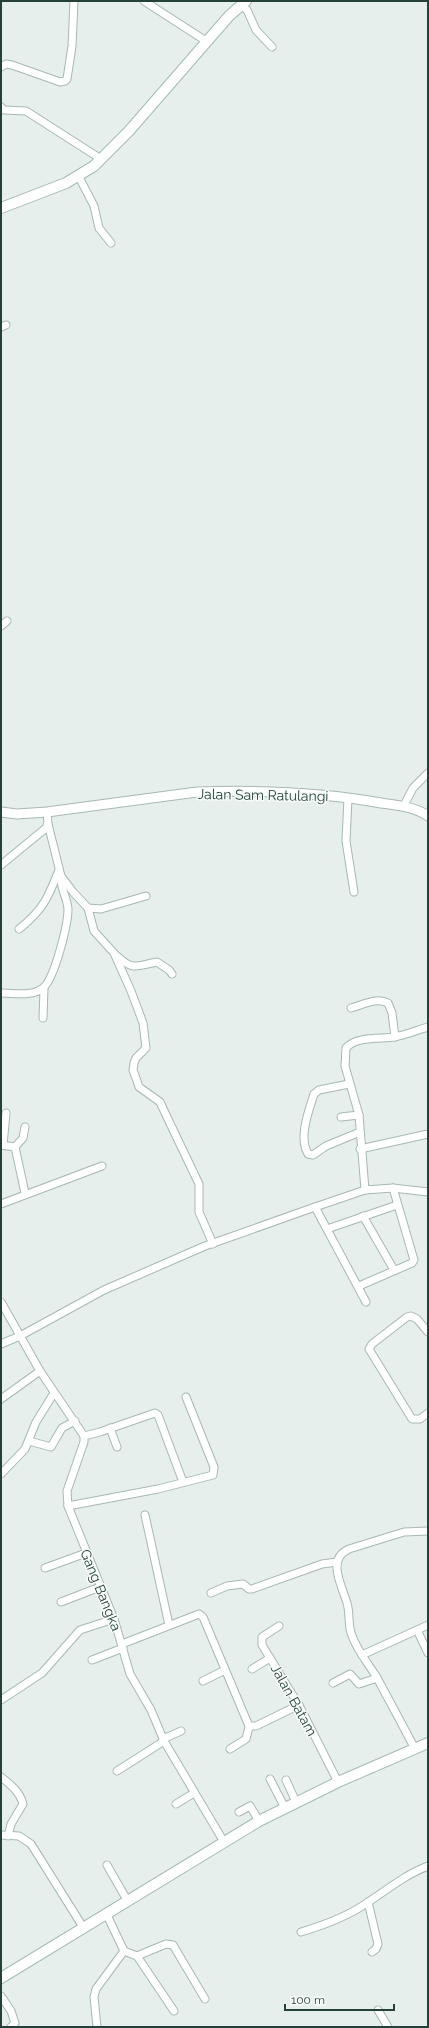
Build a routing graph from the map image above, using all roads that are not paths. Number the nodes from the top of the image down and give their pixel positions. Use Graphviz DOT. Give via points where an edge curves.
graph roads {
  1 [pos="74,1"];
  2 [pos="144,1"];
  3 [pos="244,3"];
  4 [pos="206,42"];
  5 [pos="272,47"];
  6 [pos="1,67"];
  7 [pos="1,107"];
  8 [pos="101,159"];
  9 [pos="79,177"];
  10 [pos="1,208"];
  11 [pos="111,243"];
  12 [pos="428,773"];
  13 [pos="348,798"];
  14 [pos="403,807"];
  15 [pos="1,812"];
  16 [pos="47,812"];
  17 [pos="428,816"];
  18 [pos="48,824"];
  19 [pos="1,865"];
  20 [pos="59,868"];
  21 [pos="60,876"];
  22 [pos="354,892"];
  23 [pos="146,896"];
  24 [pos="88,908"];
  25 [pos="19,929"];
  26 [pos="114,953"];
  27 [pos="172,974"];
  28 [pos="44,988"];
  29 [pos="1,993"];
  30 [pos="351,1008"];
  31 [pos="43,1018"];
  32 [pos="428,1027"];
  33 [pos="395,1037"];
  34 [pos="349,1084"];
  35 [pos="6,1113"];
  36 [pos="359,1115"];
  37 [pos="341,1117"];
  38 [pos="25,1126"];
  39 [pos="360,1132"];
  40 [pos="428,1134"];
  41 [pos="2,1145"];
  42 [pos="15,1147"];
  43 [pos="360,1149"];
  44 [pos="102,1166"];
  45 [pos="393,1188"];
  46 [pos="365,1190"];
  47 [pos="428,1192"];
  48 [pos="25,1194"];
  49 [pos="1,1204"];
  50 [pos="397,1205"];
  51 [pos="315,1207"];
  52 [pos="363,1216"];
  53 [pos="327,1229"];
  54 [pos="213,1244"];
  55 [pos="394,1270"];
  56 [pos="358,1286"];
  57 [pos="1,1302"];
  58 [pos="366,1302"];
  59 [pos="428,1332"];
  60 [pos="20,1336"];
  61 [pos="1,1344"];
  62 [pos="40,1371"];
  63 [pos="54,1393"];
  64 [pos="186,1397"];
  65 [pos="1,1399"];
  66 [pos="428,1413"];
  67 [pos="75,1421"];
  68 [pos="110,1428"];
  69 [pos="84,1436"];
  70 [pos="29,1441"];
  71 [pos="117,1447"];
  72 [pos="1,1474"];
  73 [pos="183,1482"];
  74 [pos="68,1506"];
  75 [pos="145,1515"];
  76 [pos="428,1531"];
  77 [pos="86,1553"];
  78 [pos="337,1562"];
  79 [pos="45,1568"];
  80 [pos="100,1587"];
  81 [pos="211,1593"];
  82 [pos="61,1602"];
  83 [pos="114,1619"];
  84 [pos="168,1625"];
  85 [pos="428,1625"];
  86 [pos="280,1626"];
  87 [pos="417,1630"];
  88 [pos="123,1646"];
  89 [pos="428,1653"];
  90 [pos="362,1655"];
  91 [pos="270,1658"];
  92 [pos="92,1660"];
  93 [pos="252,1669"];
  94 [pos="225,1670"];
  95 [pos="376,1678"];
  96 [pos="203,1680"];
  97 [pos="333,1683"];
  98 [pos="1,1700"];
  99 [pos="299,1705"];
  100 [pos="249,1727"];
  101 [pos="181,1731"];
  102 [pos="164,1740"];
  103 [pos="428,1743"];
  104 [pos="230,1749"];
  105 [pos="415,1749"];
  106 [pos="117,1771"];
  107 [pos="1,1776"];
  108 [pos="270,1779"];
  109 [pos="286,1780"];
  110 [pos="338,1782"];
  111 [pos="194,1793"];
  112 [pos="296,1802"];
  113 [pos="176,1804"];
  114 [pos="285,1808"];
  115 [pos="239,1812"];
  116 [pos="259,1821"];
  117 [pos="5,1835"];
  118 [pos="224,1842"];
  119 [pos="107,1866"];
  120 [pos="428,1866"];
  121 [pos="127,1900"];
  122 [pos="368,1902"];
  123 [pos="106,1913"];
  124 [pos="83,1927"];
  125 [pos="301,1932"];
  126 [pos="124,1951"];
  127 [pos="372,1952"];
  128 [pos="137,1956"];
  129 [pos="1,1978"];
  130 [pos="1,1996"];
  131 [pos="205,1999"];
  132 [pos="378,2010"];
  133 [pos="174,2011"];
  134 [pos="11,2027"];
  135 [pos="97,2027"];
  136 [pos="388,2027"];
  1 -- 6 [label="street" via="72,46 65,81 60,82 12,65 6,64"];
  2 -- 4 [label="street"];
  3 -- 4 [label="main road"];
  3 -- 5 [label="street" via="256,30"];
  4 -- 8 [label="main road" via="129,131"];
  7 -- 8 [label="street" via="4,110 26,111"];
  8 -- 9 [label="main road"];
  9 -- 10 [label="main road"];
  9 -- 11 [label="street" via="94,206 99,228"];
  12 -- 14 [label="street" via="413,788"];
  13 -- 14 [label="street, Jalan Sam Ratulangi"];
  13 -- 16 [label="street, Jalan Sam Ratulangi" via="298,793 197,792"];
  13 -- 22 [label="street" via="346,841"];
  14 -- 17 [label="street, Jalan Sam Ratulangi"];
  15 -- 16 [label="street, Jalan Sam Ratulangi"];
  16 -- 18 [label="street"];
  18 -- 19 [label="street" via="33,840"];
  18 -- 20 [label="street"];
  20 -- 21 [label="street"];
  20 -- 25 [label="street" via="44,905"];
  21 -- 24 [label="street"];
  21 -- 28 [label="street" via="61,889 67,904 67,917 55,965"];
  23 -- 24 [label="street" via="101,909"];
  24 -- 26 [label="street" via="94,931"];
  26 -- 27 [label="street" via="130,966 140,967 157,962"];
  26 -- 54 [label="street" via="144,1029 145,1050 136,1058 133,1070 139,1087 160,1102 199,1184 198,1207"];
  28 -- 29 [label="street" via="25,994"];
  28 -- 31 [label="street"];
  30 -- 33 [label="street" via="382,1000 388,1003"];
  32 -- 33 [label="street"];
  33 -- 34 [label="street" via="348,1045 344,1055"];
  34 -- 36 [label="street"];
  34 -- 39 [label="street" via="319,1090 314,1094 305,1134 305,1150 313,1155 326,1146"];
  35 -- 41 [label="street"];
  36 -- 37 [label="street"];
  36 -- 39 [label="street"];
  38 -- 42 [label="street" via="22,1140"];
  39 -- 43 [label="street"];
  40 -- 43 [label="street"];
  41 -- 42 [label="street"];
  42 -- 48 [label="street"];
  43 -- 46 [label="street"];
  44 -- 48 [label="street"];
  45 -- 46 [label="street"];
  45 -- 47 [label="street"];
  45 -- 50 [label="street"];
  46 -- 51 [label="street"];
  48 -- 49 [label="street"];
  50 -- 52 [label="street"];
  50 -- 55 [label="street" via="414,1260"];
  51 -- 53 [label="street"];
  51 -- 54 [label="street"];
  52 -- 53 [label="street"];
  52 -- 55 [label="street"];
  53 -- 56 [label="street"];
  54 -- 60 [label="street" via="104,1290"];
  55 -- 56 [label="street"];
  56 -- 58 [label="street"];
  57 -- 60 [label="street"];
  59 -- 66 [label="street" via="417,1319 407,1317 369,1349 412,1419 420,1419"];
  60 -- 61 [label="street"];
  60 -- 62 [label="street"];
  62 -- 63 [label="street"];
  62 -- 65 [label="street"];
  63 -- 67 [label="street"];
  63 -- 70 [label="street" via="36,1422"];
  64 -- 73 [label="street" via="215,1472 213,1475"];
  67 -- 69 [label="street"];
  67 -- 70 [label="street" via="62,1428 51,1447"];
  68 -- 69 [label="street"];
  68 -- 71 [label="street"];
  68 -- 73 [label="street" via="157,1414"];
  69 -- 74 [label="street, Gang Bangka" via="67,1491"];
  70 -- 72 [label="street"];
  73 -- 74 [label="street"];
  74 -- 77 [label="street, Gang Bangka"];
  75 -- 84 [label="street"];
  76 -- 78 [label="street" via="404,1532 349,1549 343,1552"];
  77 -- 79 [label="street"];
  77 -- 80 [label="street, Gang Bangka"];
  78 -- 81 [label="street" via="322,1564 252,1589 243,1584 227,1586"];
  78 -- 90 [label="street" via="340,1586 348,1605 351,1633"];
  80 -- 82 [label="street"];
  80 -- 83 [label="street, Gang Bangka"];
  83 -- 88 [label="street, Gang Bangka"];
  83 -- 98 [label="street" via="80,1630 42,1673"];
  84 -- 88 [label="street"];
  84 -- 94 [label="street" via="195,1614 201,1615"];
  85 -- 87 [label="street"];
  86 -- 91 [label="street, Jalan Batam" via="262,1637 262,1645"];
  87 -- 89 [label="street"];
  87 -- 90 [label="street"];
  88 -- 92 [label="street"];
  88 -- 102 [label="street, Gang Bangka" via="130,1674 151,1710"];
  90 -- 95 [label="street"];
  91 -- 93 [label="street"];
  91 -- 99 [label="street, Jalan Batam"];
  94 -- 96 [label="street"];
  94 -- 100 [label="street"];
  95 -- 97 [label="street" via="359,1684 350,1674"];
  95 -- 105 [label="street"];
  99 -- 100 [label="street"];
  99 -- 110 [label="street, Jalan Batam"];
  100 -- 104 [label="street" via="246,1739"];
  101 -- 102 [label="street"];
  102 -- 106 [label="street"];
  102 -- 111 [label="street, Gang Bangka"];
  103 -- 105 [label="main road"];
  105 -- 110 [label="main road"];
  107 -- 117 [label="street" via="14,1788 23,1804"];
  108 -- 114 [label="street"];
  109 -- 112 [label="street"];
  110 -- 112 [label="main road"];
  111 -- 113 [label="street"];
  111 -- 118 [label="street, Gang Bangka"];
  112 -- 114 [label="main road"];
  114 -- 116 [label="main road"];
  115 -- 116 [label="street" via="250,1806"];
  116 -- 118 [label="main road"];
  117 -- 124 [label="street" via="19,1836 31,1844"];
  118 -- 121 [label="main road"];
  119 -- 121 [label="street"];
  120 -- 122 [label="street" via="401,1879"];
  121 -- 123 [label="main road"];
  122 -- 125 [label="street" via="321,1926"];
  122 -- 127 [label="street" via="378,1944"];
  123 -- 124 [label="main road"];
  123 -- 126 [label="street"];
  124 -- 129 [label="main road"];
  126 -- 128 [label="street"];
  126 -- 135 [label="street" via="96,1989 94,1997"];
  128 -- 131 [label="street" via="166,1944 173,1945"];
  128 -- 133 [label="street"];
  130 -- 134 [label="street" via="14,2018 15,2023"];
  132 -- 136 [label="street"];
}
